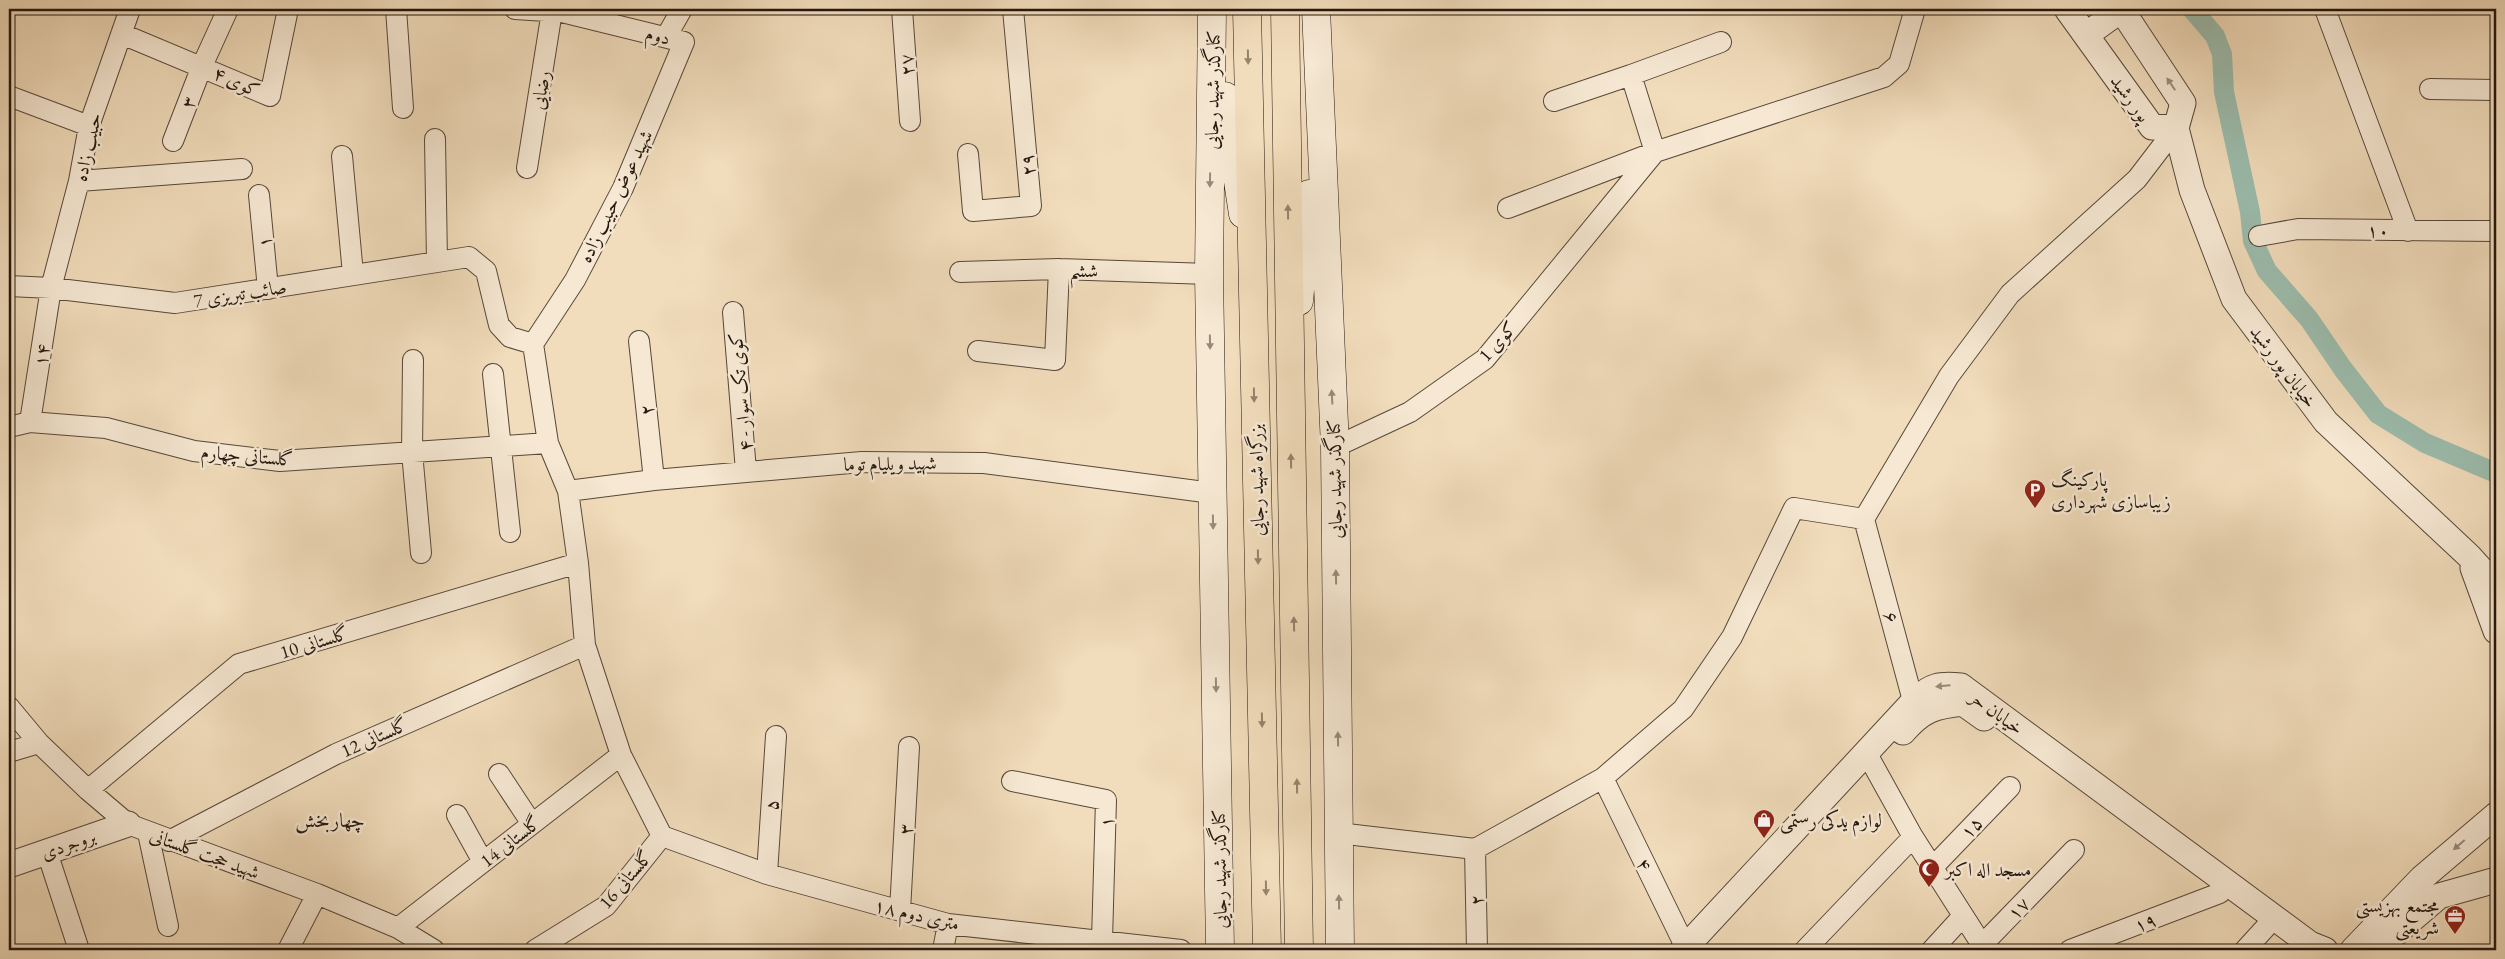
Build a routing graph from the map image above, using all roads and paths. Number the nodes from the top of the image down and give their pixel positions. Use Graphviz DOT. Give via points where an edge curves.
graph roads {
  1 [pos="130,9"];
  2 [pos="228,9"];
  3 [pos="288,9"];
  4 [pos="396,9"];
  5 [pos="515,9"];
  6 [pos="682,9"];
  7 [pos="902,9"];
  8 [pos="1013,9"];
  9 [pos="1247,9"];
  10 [pos="1285,9"];
  11 [pos="1316,9"];
  12 [pos="1915,9"];
  13 [pos="2067,9"];
  14 [pos="2121,9"];
  15 [pos="2326,9"];
  16 [pos="552,11"];
  17 [pos="1212,13"];
  18 [pos="122,34"];
  19 [pos="2086,35"];
  20 [pos="675,40"];
  21 [pos="1721,42"];
  22 [pos="202,66"];
  23 [pos="1631,74"];
  24 [pos="2430,89"];
  25 [pos="2496,90"];
  26 [pos="9,96"];
  27 [pos="1319,96"];
  28 [pos="1554,101"];
  29 [pos="403,108"];
  30 [pos="910,121"];
  31 [pos="89,126"];
  32 [pos="2176,128"];
  33 [pos="435,139"];
  34 [pos="173,141"];
  35 [pos="1655,152"];
  36 [pos="968,154"];
  37 [pos="342,156"];
  38 [pos="527,168"];
  39 [pos="242,170"];
  40 [pos="79,181"];
  41 [pos="259,195"];
  42 [pos="1508,208"];
  43 [pos="2408,231"];
  44 [pos="2496,231"];
  45 [pos="2259,236"];
  46 [pos="437,262"];
  47 [pos="1059,269"];
  48 [pos="1251,270"];
  49 [pos="960,272"];
  50 [pos="353,274"];
  51 [pos="1209,274"];
  52 [pos="9,286"];
  53 [pos="51,288"];
  54 [pos="268,289"];
  55 [pos="733,312"];
  56 [pos="639,341"];
  57 [pos="534,344"];
  58 [pos="978,351"];
  59 [pos="413,360"];
  60 [pos="493,374"];
  61 [pos="1290,387"];
  62 [pos="30,422"];
  63 [pos="9,427"];
  64 [pos="548,442"];
  65 [pos="501,446"];
  66 [pos="1335,447"];
  67 [pos="412,452"];
  68 [pos="746,471"];
  69 [pos="654,480"];
  70 [pos="568,492"];
  71 [pos="1212,493"];
  72 [pos="1864,519"];
  73 [pos="510,532"];
  74 [pos="421,553"];
  75 [pos="2468,556"];
  76 [pos="578,563"];
  77 [pos="2496,586"];
  78 [pos="2496,631"];
  79 [pos="585,645"];
  80 [pos="9,707"];
  81 [pos="1916,708"];
  82 [pos="776,736"];
  83 [pos="39,743"];
  84 [pos="909,746"];
  85 [pos="9,752"];
  86 [pos="621,755"];
  87 [pos="1870,761"];
  88 [pos="499,774"];
  89 [pos="1603,778"];
  90 [pos="1012,781"];
  91 [pos="2010,787"];
  92 [pos="88,790"];
  93 [pos="2496,814"];
  94 [pos="457,815"];
  95 [pos="532,824"];
  96 [pos="138,828"];
  97 [pos="1338,833"];
  98 [pos="662,836"];
  99 [pos="1913,837"];
  100 [pos="169,841"];
  101 [pos="1475,849"];
  102 [pos="2074,850"];
  103 [pos="47,852"];
  104 [pos="483,862"];
  105 [pos="9,864"];
  106 [pos="1933,867"];
  107 [pos="767,874"];
  108 [pos="2496,880"];
  109 [pos="2220,893"];
  110 [pos="317,894"];
  111 [pos="900,911"];
  112 [pos="1963,916"];
  113 [pos="948,924"];
  114 [pos="168,926"];
  115 [pos="2266,927"];
  116 [pos="398,928"];
  117 [pos="1102,940"];
  118 [pos="1983,948"];
  119 [pos="79,950"];
  120 [pos="288,950"];
  121 [pos="434,950"];
  122 [pos="535,950"];
  123 [pos="943,950"];
  124 [pos="1181,950"];
  125 [pos="1220,950"];
  126 [pos="1267,950"];
  127 [pos="1299,950"];
  128 [pos="1340,950"];
  129 [pos="1477,950"];
  130 [pos="1689,950"];
  131 [pos="1805,950"];
  132 [pos="1932,950"];
  133 [pos="2070,950"];
  134 [pos="2245,950"];
  135 [pos="2297,950"];
  136 [pos="2325,950"];
  137 [pos="2353,950"];
  138 [pos="2376,950"];
  1 -- 18 [label="street, حبیب زاده"];
  2 -- 22 [label="street, ۳"];
  3 -- 22 [label="street, کوی ۴" via="270,96"];
  4 -- 29 [label="street"];
  5 -- 16 [label="street, دوم"];
  6 -- 20 [label="street, شهید عوض حبیب زاده"];
  7 -- 30 [label="street, ۲۷"];
  8 -- 36 [label="street, ۲۹" via="1031,206 973,211"];
  9 -- 48 [label="highway, بزرگراه شهید رجایی, one-way"];
  61 -- 10 [label="highway, بزرگراه شهید رجایی, one-way"];
  11 -- 27 [label="main road, کنارگذر شهید رجایی"];
  12 -- 35 [label="street" via="1899,64 1884,77"];
  13 -- 19 [label="street, پور رشید"];
  14 -- 19 [label="street"];
  32 -- 14 [label="street, پور رشید, one-way" via="2183,102"];
  15 -- 43 [label="street"];
  16 -- 20 [label="street, دوم"];
  16 -- 38 [label="street, رضایی"];
  17 -- 48 [label="main road"];
  17 -- 51 [label="main road, کنارگذر شهید رجایی, one-way"];
  18 -- 22 [label="street, کوی ۴"];
  18 -- 31 [label="street, حبیب زاده"];
  19 -- 32 [label="street, پور رشید" via="2152,127"];
  20 -- 57 [label="street, شهید عوض حبیب زاده" via="623,188 575,280"];
  21 -- 23 [label="street"];
  22 -- 34 [label="street, ۳"];
  23 -- 28 [label="street"];
  23 -- 35 [label="street"];
  24 -- 25 [label="street"];
  26 -- 31 [label="street"];
  27 -- 61 [label="main road"];
  66 -- 27 [label="main road, کنارگذر شهید رجایی, one-way"];
  31 -- 40 [label="street, حبیب زاده"];
  32 -- 72 [label="street" via="2137,179 2010,294 1949,376"];
  32 -- 75 [label="street, خیابان پور رشید" via="2192,190 2234,299 2326,422"];
  33 -- 46 [label="street"];
  35 -- 42 [label="street"];
  35 -- 66 [label="street, کوی 1" via="1485,359 1410,412"];
  37 -- 50 [label="street"];
  39 -- 40 [label="street"];
  40 -- 53 [label="street, حبیب زاده"];
  41 -- 54 [label="street, ۱"];
  43 -- 44 [label="street, ۱۰"];
  43 -- 45 [label="street, ۱۰" via="2298,229"];
  46 -- 50 [label="street, صائب تبریزی 7"];
  46 -- 57 [label="street, صائب تبریزی 7" via="469,257 486,271 499,325 510,337"];
  47 -- 49 [label="street, ششم"];
  47 -- 51 [label="street, ششم"];
  47 -- 58 [label="street" via="1055,360"];
  48 -- 126 [label="highway, بزرگراه شهید رجایی, one-way"];
  50 -- 54 [label="street, صائب تبریزی 7"];
  51 -- 71 [label="main road, کنارگذر شهید رجایی, one-way"];
  52 -- 53 [label="street, صائب تبریزی 7"];
  53 -- 54 [label="street, صائب تبریزی 7" via="174,303"];
  53 -- 62 [label="street, ۱۴"];
  55 -- 68 [label="street, ۴ - کوی تک سوار"];
  56 -- 69 [label="street, ۲"];
  57 -- 64 [label="street"];
  59 -- 67 [label="street"];
  60 -- 65 [label="street"];
  127 -- 61 [label="highway, بزرگراه شهید رجایی, one-way"];
  62 -- 63 [label="street, گلستانی چهارم"];
  62 -- 67 [label="street, گلستانی چهارم" via="106,428 194,451 280,461"];
  64 -- 65 [label="street, گلستانی چهارم"];
  64 -- 70 [label="street"];
  65 -- 67 [label="street, گلستانی چهارم"];
  65 -- 73 [label="street"];
  97 -- 66 [label="main road, کنارگذر شهید رجایی, one-way"];
  67 -- 74 [label="street"];
  68 -- 69 [label="street, شهید ویلیام توما"];
  68 -- 71 [label="street, شهید ویلیام توما" via="862,462 984,463"];
  69 -- 70 [label="street, شهید ویلیام توما"];
  70 -- 76 [label="street"];
  71 -- 125 [label="main road, کنارگذر شهید رجایی, one-way"];
  72 -- 81 [label="street, ۶"];
  72 -- 89 [label="street" via="1794,508 1732,637 1683,709"];
  75 -- 77 [label="street, خیابان پور رشید"];
  75 -- 78 [label="street, خیابان پور رشید"];
  76 -- 79 [label="street"];
  76 -- 92 [label="street, گلستانی 10" via="238,664"];
  79 -- 86 [label="street"];
  79 -- 100 [label="street, گلستانی 12" via="336,754"];
  80 -- 83 [label="street, شهید حجت گلستانی"];
  81 -- 87 [label="street, خیابان حر"];
  81 -- 109 [label="street, خیابان حر" via="1963,703"];
  136 -- 81 [label="street, خیابان حر, one-way" via="2310,944 1961,686 1944,684 1928,688"];
  82 -- 107 [label="street, ۵"];
  83 -- 85 [label="street"];
  83 -- 92 [label="street, شهید حجت گلستانی"];
  84 -- 111 [label="street, ۳"];
  86 -- 95 [label="street, گلستانی 14"];
  86 -- 98 [label="street"];
  87 -- 99 [label="street"];
  87 -- 130 [label="street, خیابان حر"];
  88 -- 95 [label="street"];
  89 -- 101 [label="street"];
  89 -- 130 [label="street, ۴"];
  90 -- 117 [label="street, ۱" via="1106,800"];
  91 -- 106 [label="street, ۱۵"];
  92 -- 96 [label="street, شهید حجت گلستانی"];
  93 -- 137 [label="street, one-way" via="2422,878"];
  94 -- 104 [label="street"];
  95 -- 104 [label="street, گلستانی 14"];
  96 -- 100 [label="street, شهید حجت گلستانی"];
  96 -- 103 [label="street, بروجردی"];
  96 -- 114 [label="street"];
  97 -- 101 [label="street"];
  128 -- 97 [label="main road, کنارگذر شهید رجایی, one-way"];
  98 -- 107 [label="street, ۱۸ متری دوم"];
  98 -- 122 [label="street, گلستانی 16" via="606,906"];
  99 -- 106 [label="street"];
  99 -- 131 [label="street"];
  100 -- 110 [label="street, شهید حجت گلستانی"];
  101 -- 129 [label="street, ۲"];
  102 -- 118 [label="street, ۱۷"];
  103 -- 105 [label="street, بروجردی"];
  103 -- 119 [label="street"];
  104 -- 116 [label="street, گلستانی 14"];
  106 -- 112 [label="street"];
  107 -- 111 [label="street, ۱۸ متری دوم"];
  108 -- 138 [label="street" via="2438,896"];
  109 -- 115 [label="street, خیابان حر"];
  109 -- 133 [label="street, ۱۹"];
  110 -- 116 [label="street, شهید حجت گلستانی"];
  110 -- 120 [label="street"];
  111 -- 113 [label="street, ۱۸ متری دوم"];
  112 -- 118 [label="street"];
  112 -- 132 [label="street"];
  113 -- 117 [label="street, ۱۸ متری دوم"];
  113 -- 123 [label="street"];
  115 -- 134 [label="street"];
  115 -- 135 [label="street, خیابان حر"];
  116 -- 121 [label="street, شهید حجت گلستانی"];
  117 -- 124 [label="street, ۱۸ متری دوم"];
}
